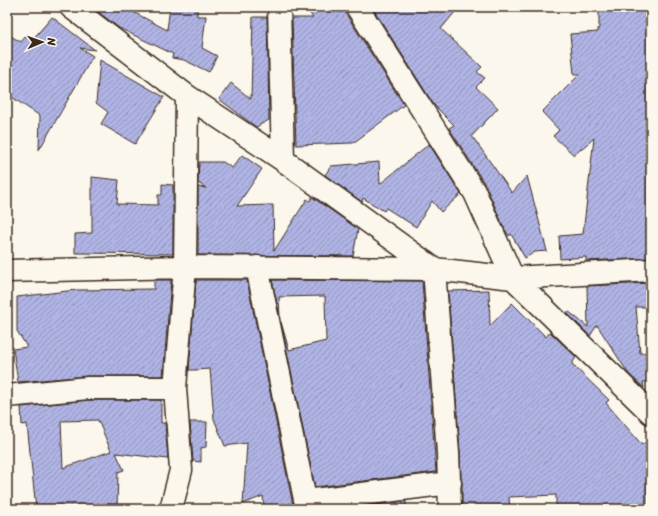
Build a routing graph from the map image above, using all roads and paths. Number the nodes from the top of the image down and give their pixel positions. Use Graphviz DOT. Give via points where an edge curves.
graph roads {
  1 [pos="71,7"];
  2 [pos="279,7"];
  3 [pos="357,7"];
  4 [pos="188,96"];
  5 [pos="283,160"];
  6 [pos="185,267"];
  7 [pos="257,267"];
  8 [pos="434,269"];
  9 [pos="651,270"];
  10 [pos="7,271"];
  11 [pos="513,278"];
  12 [pos="176,388"];
  13 [pos="7,396"];
  14 [pos="651,413"];
  15 [pos="450,483"];
  16 [pos="307,505"];
  17 [pos="171,509"];
  18 [pos="450,509"];
  1 -- 4 [label="street"];
  2 -- 5 [label="street"];
  3 -- 11 [label="street" via="475,193"];
  4 -- 5 [label="street"];
  4 -- 6 [label="street"];
  5 -- 8 [label="street"];
  6 -- 7 [label="street"];
  6 -- 10 [label="street"];
  6 -- 12 [label="street"];
  7 -- 8 [label="street"];
  7 -- 16 [label="street"];
  8 -- 11 [label="street"];
  8 -- 15 [label="street"];
  9 -- 11 [label="street"];
  11 -- 14 [label="street"];
  12 -- 13 [label="street" via="88,388"];
  12 -- 17 [label="street" via="181,470"];
  15 -- 16 [label="street"];
  15 -- 18 [label="street"];
}
